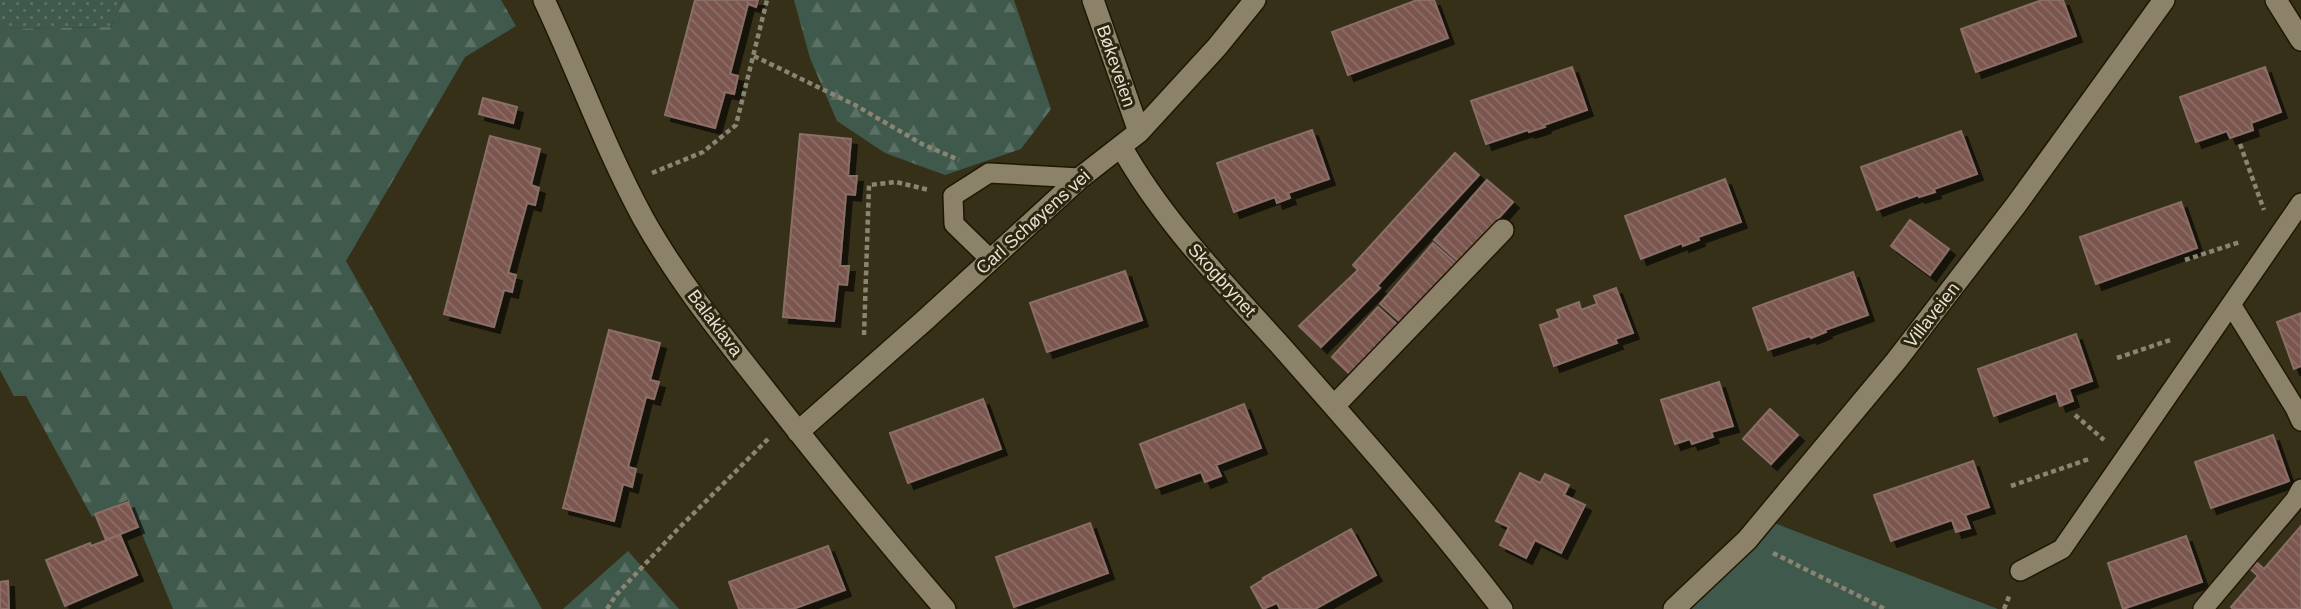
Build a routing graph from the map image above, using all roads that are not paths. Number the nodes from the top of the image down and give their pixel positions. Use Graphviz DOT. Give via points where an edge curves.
graph roads {
  1 [pos="544,0"];
  2 [pos="1093,0"];
  3 [pos="1255,0"];
  4 [pos="2164,0"];
  5 [pos="2276,0"];
  6 [pos="2301,40"];
  7 [pos="1139,132"];
  8 [pos="1121,146"];
  9 [pos="1080,178"];
  10 [pos="2301,203"];
  11 [pos="1503,230"];
  12 [pos="991,260"];
  13 [pos="2232,306"];
  14 [pos="1334,406"];
  15 [pos="2301,421"];
  16 [pos="798,432"];
  17 [pos="2301,489"];
  18 [pos="2020,571"];
  19 [pos="945,609"];
  20 [pos="1502,609"];
  21 [pos="1674,609"];
  22 [pos="2203,609"];
  1 -- 16 [label="street, Balaklava" via="643,218 691,292"];
  2 -- 7 [label="street, Bøkeveien"];
  3 -- 7 [label="street, Carl Schøyens vei"];
  4 -- 21 [label="street, Villaveien" via="1896,361 1747,540"];
  5 -- 6 [label="street"];
  7 -- 8 [label="street, Carl Schøyens vei"];
  8 -- 9 [label="street, Carl Schøyens vei"];
  8 -- 14 [label="street, Skogbrynet" via="1185,239"];
  9 -- 12 [label="street, Carl Schøyens vei"];
  9 -- 12 [label="lane" via="989,173 953,196 954,224"];
  10 -- 13 [label="lane"];
  11 -- 14 [label="street"];
  12 -- 16 [label="street, Carl Schøyens vei"];
  13 -- 15 [label="lane"];
  13 -- 18 [label="lane" via="2062,549"];
  14 -- 20 [label="street, Skogbrynet" via="1394,473"];
  16 -- 19 [label="street, Balaklava"];
  17 -- 22 [label="lane"];
}
